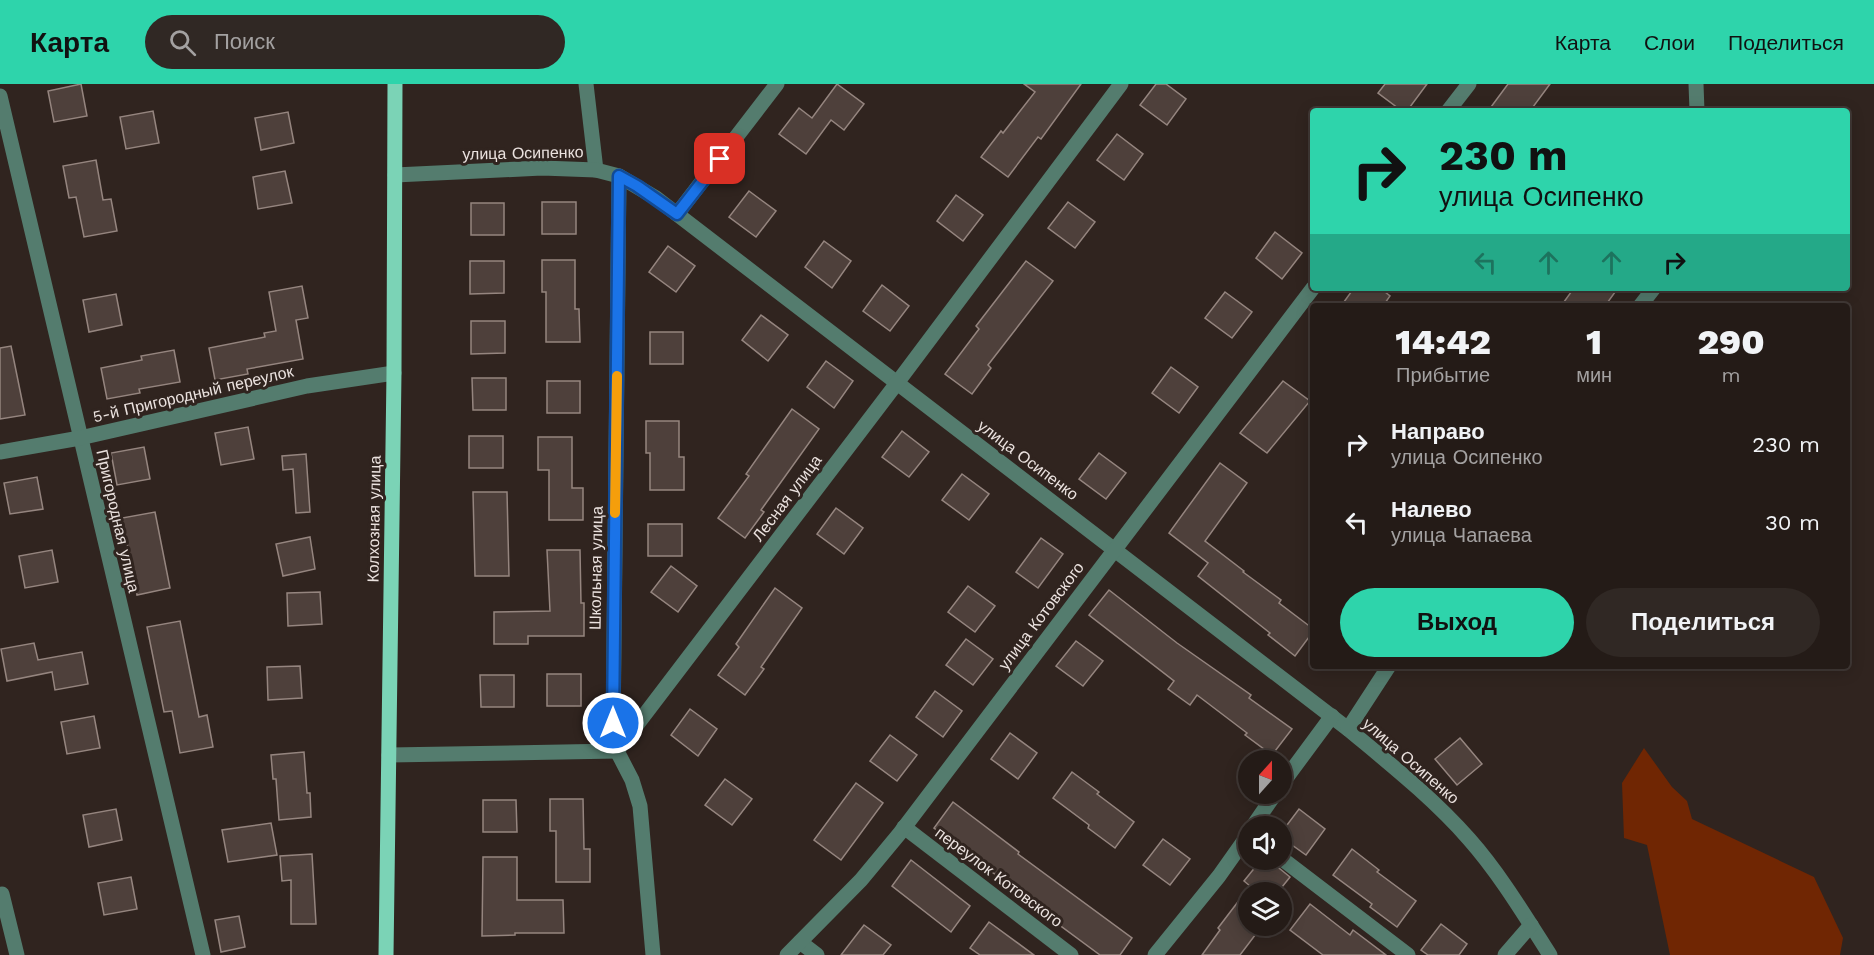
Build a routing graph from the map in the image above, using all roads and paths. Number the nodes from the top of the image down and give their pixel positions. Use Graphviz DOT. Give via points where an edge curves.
graph roads {
  1 [pos="395,84"];
  2 [pos="586,84"];
  3 [pos="777,84"];
  4 [pos="1121,84"];
  5 [pos="1469,84"];
  6 [pos="1695,84"];
  7 [pos="0,96"];
  8 [pos="1450,108"];
  9 [pos="1697,108"];
  10 [pos="596,170"];
  11 [pos="395,175"];
  12 [pos="619,176"];
  13 [pos="677,214"];
  14 [pos="1311,291"];
  15 [pos="1652,291"];
  16 [pos="1642,303"];
  17 [pos="394,373"];
  18 [pos="897,383"];
  19 [pos="80,438"];
  20 [pos="0,452"];
  21 [pos="1114,549"];
  22 [pos="1387,669"];
  23 [pos="1332,717"];
  24 [pos="1348,729"];
  25 [pos="616,751"];
  26 [pos="389,755"];
  27 [pos="1292,770"];
  28 [pos="904,827"];
  29 [pos="1238,849"];
  30 [pos="1292,866"];
  31 [pos="2,894"];
  32 [pos="1531,925"];
  33 [pos="800,942"];
  34 [pos="17,955"];
  35 [pos="203,955"];
  36 [pos="386,955"];
  37 [pos="652,955"];
  38 [pos="787,955"];
  39 [pos="817,955"];
  40 [pos="1071,955"];
  41 [pos="1155,955"];
  42 [pos="1408,955"];
  43 [pos="1505,955"];
  44 [pos="1550,955"];
  1 -- 11 [label="main road, Колхозная улица"];
  2 -- 10 [label="street"];
  3 -- 13 [label="street"];
  4 -- 18 [label="street, Лесная улица"];
  5 -- 8 [label="street"];
  6 -- 9 [label="street"];
  7 -- 19 [label="street, Пригородная улица"];
  10 -- 11 [label="street, улица Осипенко" via="542,168"];
  10 -- 12 [label="street, улица Осипенко"];
  11 -- 17 [label="main road, Колхозная улица"];
  12 -- 13 [label="street, улица Осипенко"];
  12 -- 25 [label="street, Школьная улица" via="613,711"];
  13 -- 18 [label="street, улица Осипенко"];
  14 -- 21 [label="street, улица Котовского"];
  15 -- 16 [label="street"];
  17 -- 19 [label="street, 5-й Пригородный переулок" via="307,386"];
  17 -- 26 [label="main road, Колхозная улица"];
  18 -- 21 [label="street, улица Осипенко"];
  18 -- 25 [label="street, Лесная улица"];
  19 -- 20 [label="street, 5-й Пригородный переулок"];
  19 -- 35 [label="street, Пригородная улица"];
  21 -- 23 [label="street, улица Осипенко"];
  21 -- 28 [label="street, улица Котовского"];
  22 -- 24 [label="street"];
  23 -- 24 [label="street, улица Осипенко"];
  23 -- 27 [label="street"];
  24 -- 32 [label="street, улица Осипенко" via="1412,782 1470,840"];
  25 -- 26 [label="street"];
  25 -- 37 [label="street, Школьная улица" via="632,780 640,806"];
  26 -- 36 [label="main road, Колхозная улица"];
  28 -- 33 [label="street, улица Котовского" via="861,880"];
  28 -- 40 [label="street, переулок Котовского"];
  29 -- 41 [label="street"];
  30 -- 42 [label="street"];
  31 -- 34 [label="street"];
  32 -- 43 [label="street"];
  32 -- 44 [label="street, улица Осипенко"];
  33 -- 38 [label="street, улица Котовского"];
  33 -- 39 [label="street"];
}
